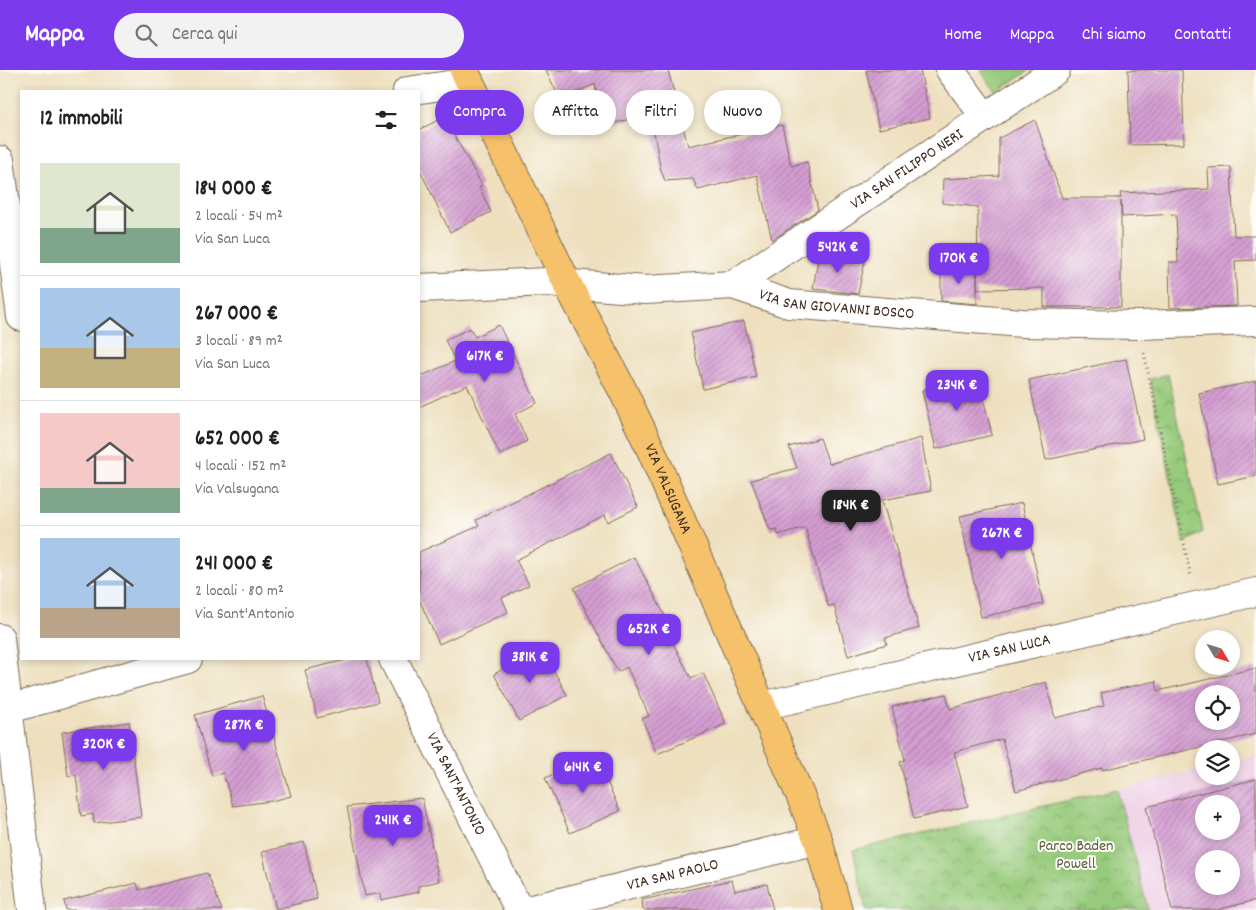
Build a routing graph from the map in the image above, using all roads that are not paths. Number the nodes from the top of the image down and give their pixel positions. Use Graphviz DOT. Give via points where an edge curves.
graph roads {
  1 [pos="950,70"];
  2 [pos="1056,70"];
  3 [pos="467,76"];
  4 [pos="411,90"];
  5 [pos="985,117"];
  6 [pos="0,160"];
  7 [pos="567,284"];
  8 [pos="733,286"];
  9 [pos="420,288"];
  10 [pos="20,310"];
  11 [pos="20,321"];
  12 [pos="1256,321"];
  13 [pos="0,322"];
  14 [pos="1256,592"];
  15 [pos="0,638"];
  16 [pos="184,660"];
  17 [pos="394,660"];
  18 [pos="762,706"];
  19 [pos="9,709"];
  20 [pos="818,840"];
  21 [pos="32,910"];
  22 [pos="519,910"];
  23 [pos="527,910"];
  24 [pos="838,910"];
  1 -- 5 [label="street"];
  2 -- 5 [label="street, VIA SAN FILIPPO NERI"];
  3 -- 4 [label="street, VIA VALSUGANA"];
  3 -- 7 [label="main road, VIA VALSUGANA"];
  5 -- 8 [label="street, VIA SAN FILIPPO NERI"];
  6 -- 10 [label="street"];
  7 -- 8 [label="street, VIA SAN GIOVANNI BOSCO" via="645,290"];
  7 -- 9 [label="street, VIA SAN GIOVANNI BOSCO" via="547,282"];
  7 -- 18 [label="main road, VIA VALSUGANA" via="651,450"];
  8 -- 12 [label="street, VIA SAN GIOVANNI BOSCO" via="788,304 1022,322 1138,326"];
  11 -- 13 [label="street"];
  14 -- 18 [label="street, VIA SAN LUCA"];
  15 -- 19 [label="street"];
  16 -- 19 [label="street"];
  17 -- 22 [label="street, VIA SANT'ANTONIO"];
  18 -- 20 [label="main road, VIA VALSUGANA"];
  19 -- 21 [label="street"];
  20 -- 23 [label="street, VIA SAN PAOLO"];
  20 -- 24 [label="main road, VIA VALSUGANA"];
}
